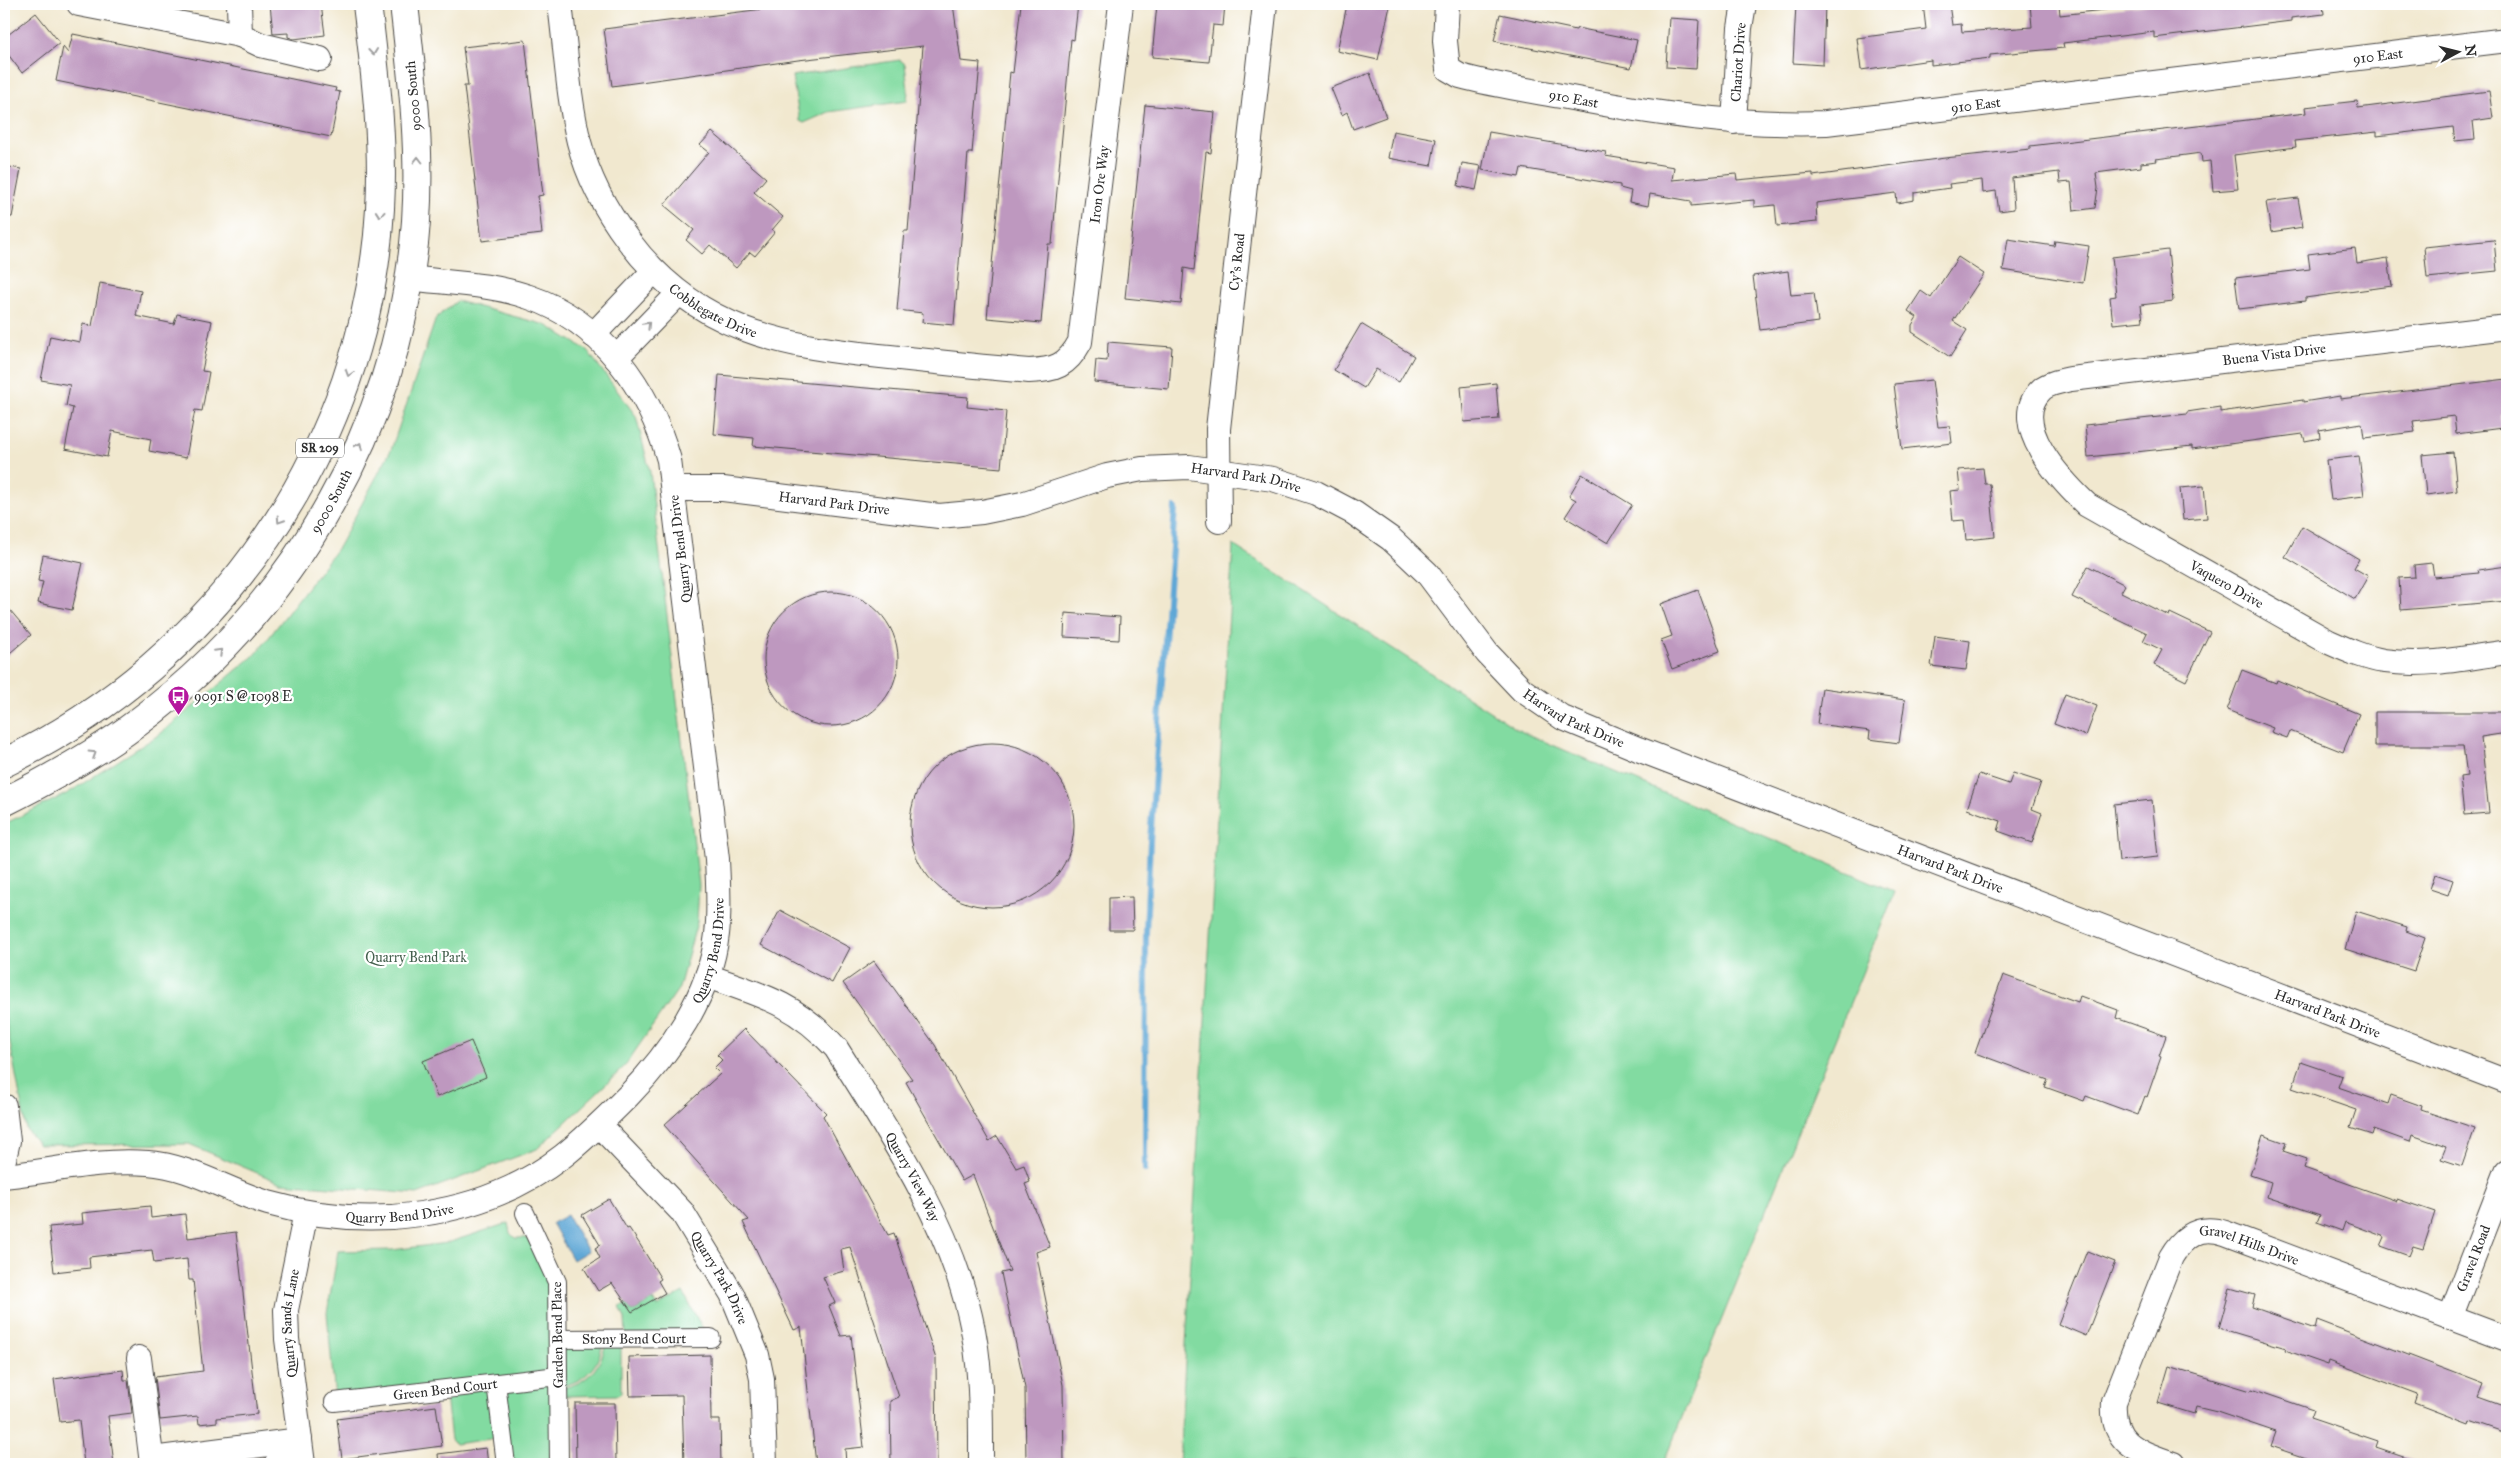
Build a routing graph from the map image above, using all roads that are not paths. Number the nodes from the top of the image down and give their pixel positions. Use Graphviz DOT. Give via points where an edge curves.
graph roads {
  1 [pos="79,4"];
  2 [pos="239,4"];
  3 [pos="367,4"];
  4 [pos="404,4"];
  5 [pos="560,4"];
  6 [pos="1120,4"];
  7 [pos="1265,4"];
  8 [pos="1447,4"];
  9 [pos="1744,4"];
  10 [pos="240,35"];
  11 [pos="2507,40"];
  12 [pos="320,59"];
  13 [pos="1734,122"];
  14 [pos="653,272"];
  15 [pos="409,278"];
  16 [pos="679,293"];
  17 [pos="2507,327"];
  18 [pos="593,335"];
  19 [pos="616,358"];
  20 [pos="1066,361"];
  21 [pos="2042,389"];
  22 [pos="1219,470"];
  23 [pos="673,489"];
  24 [pos="1219,521"];
  25 [pos="2507,652"];
  26 [pos="119,694"];
  27 [pos="4,763"];
  28 [pos="4,786"];
  29 [pos="4,802"];
  30 [pos="707,976"];
  31 [pos="2507,1082"];
  32 [pos="4,1106"];
  33 [pos="599,1125"];
  34 [pos="4,1158"];
  35 [pos="2507,1171"];
  36 [pos="4,1176"];
  37 [pos="306,1212"];
  38 [pos="525,1213"];
  39 [pos="2450,1318"];
  40 [pos="711,1338"];
  41 [pos="558,1339"];
  42 [pos="2507,1339"];
  43 [pos="139,1358"];
  44 [pos="558,1376"];
  45 [pos="496,1383"];
  46 [pos="334,1402"];
  47 [pos="302,1455"];
  48 [pos="152,1462"];
  49 [pos="276,1464"];
  50 [pos="506,1464"];
  51 [pos="559,1464"];
  52 [pos="765,1464"];
  53 [pos="981,1464"];
  54 [pos="2174,1464"];
  1 -- 10 [label="street"];
  2 -- 10 [label="street"];
  3 -- 26 [label="main road, SR 209, one-way" via="380,120 380,210 370,291 342,397 309,470 249,564 176,645"];
  15 -- 4 [label="main road, 9000 South / SR 209, one-way" via="416,223 418,151"];
  5 -- 14 [label="street, Cobblegate Drive" via="572,102 582,151 594,184 614,221"];
  6 -- 20 [label="street, Iron Ore Way" via="1083,330 1075,352"];
  7 -- 22 [label="street, Cy's Road" via="1218,429"];
  8 -- 13 [label="street, 910 East" via="1445,41 1448,69 1460,76 1610,106"];
  9 -- 13 [label="street, Chariot Drive"];
  10 -- 12 [label="street" via="261,45"];
  11 -- 13 [label="street, 910 East" via="1826,123"];
  14 -- 16 [label="street, Cobblegate Drive"];
  14 -- 18 [label="street"];
  15 -- 18 [label="street, Quarry Bend Drive" via="528,296 573,318"];
  29 -- 15 [label="main road, 9000 South / SR 209, one-way" via="83,760 166,701 223,649 278,586 327,510 364,436 389,365"];
  19 -- 16 [label="street, one-way"];
  16 -- 20 [label="street, Cobblegate Drive" via="696,306 759,336 826,351 1029,371 1053,369"];
  17 -- 21 [label="street, Buena Vista Drive" via="2071,378"];
  18 -- 19 [label="street, Quarry Bend Drive"];
  19 -- 23 [label="street, Quarry Bend Drive" via="649,405 661,431"];
  21 -- 25 [label="street, Vaquero Drive" via="2034,402 2031,429 2063,482 2087,505 2329,642 2384,661 2412,663"];
  22 -- 23 [label="street, Harvard Park Drive" via="1142,469 1107,476 1022,504 939,516 723,488"];
  22 -- 24 [label="street, Cy's Road"];
  22 -- 31 [label="street, Harvard Park Drive" via="1273,479 1316,493 1354,512 1391,538 1427,573 1487,653 1522,690 1563,718"];
  23 -- 30 [label="street, Quarry Bend Drive" via="717,859 717,935"];
  26 -- 27 [label="main road, SR 209" via="55,736"];
  26 -- 28 [label="main road" via="96,724 61,754"];
  30 -- 33 [label="street, Quarry Bend Drive" via="680,1031 643,1080"];
  30 -- 53 [label="street, Quarry View Way" via="771,998 818,1028 836,1048 930,1206 954,1261 971,1318 979,1377"];
  32 -- 34 [label="street" via="8,1141"];
  33 -- 37 [label="street, Quarry Bend Drive" via="561,1157 518,1184 474,1203 431,1213 389,1217"];
  33 -- 52 [label="street, Quarry Park Drive" via="682,1212 732,1294 757,1355 762,1379"];
  35 -- 39 [label="street, Gravel Road"];
  36 -- 37 [label="street, Quarry Bend Drive" via="112,1162 150,1163 189,1171 266,1202"];
  37 -- 47 [label="street, Quarry Sands Lane" via="286,1310"];
  38 -- 41 [label="street, Garden Bend Place" via="556,1277"];
  39 -- 42 [label="street, Gravel Hills Drive"];
  39 -- 54 [label="street, Gravel Hills Drive" via="2226,1232 2204,1230 2180,1242 2117,1390 2113,1415 2116,1427 2131,1446"];
  40 -- 41 [label="street, Stony Bend Court"];
  41 -- 44 [label="street, Garden Bend Place"];
  43 -- 48 [label="street"];
  44 -- 45 [label="street, Green Bend Court"];
  44 -- 51 [label="street, Garden Bend Place"];
  45 -- 46 [label="street, Green Bend Court"];
  45 -- 50 [label="street"];
  47 -- 48 [label="street"];
  47 -- 49 [label="street"];
}
